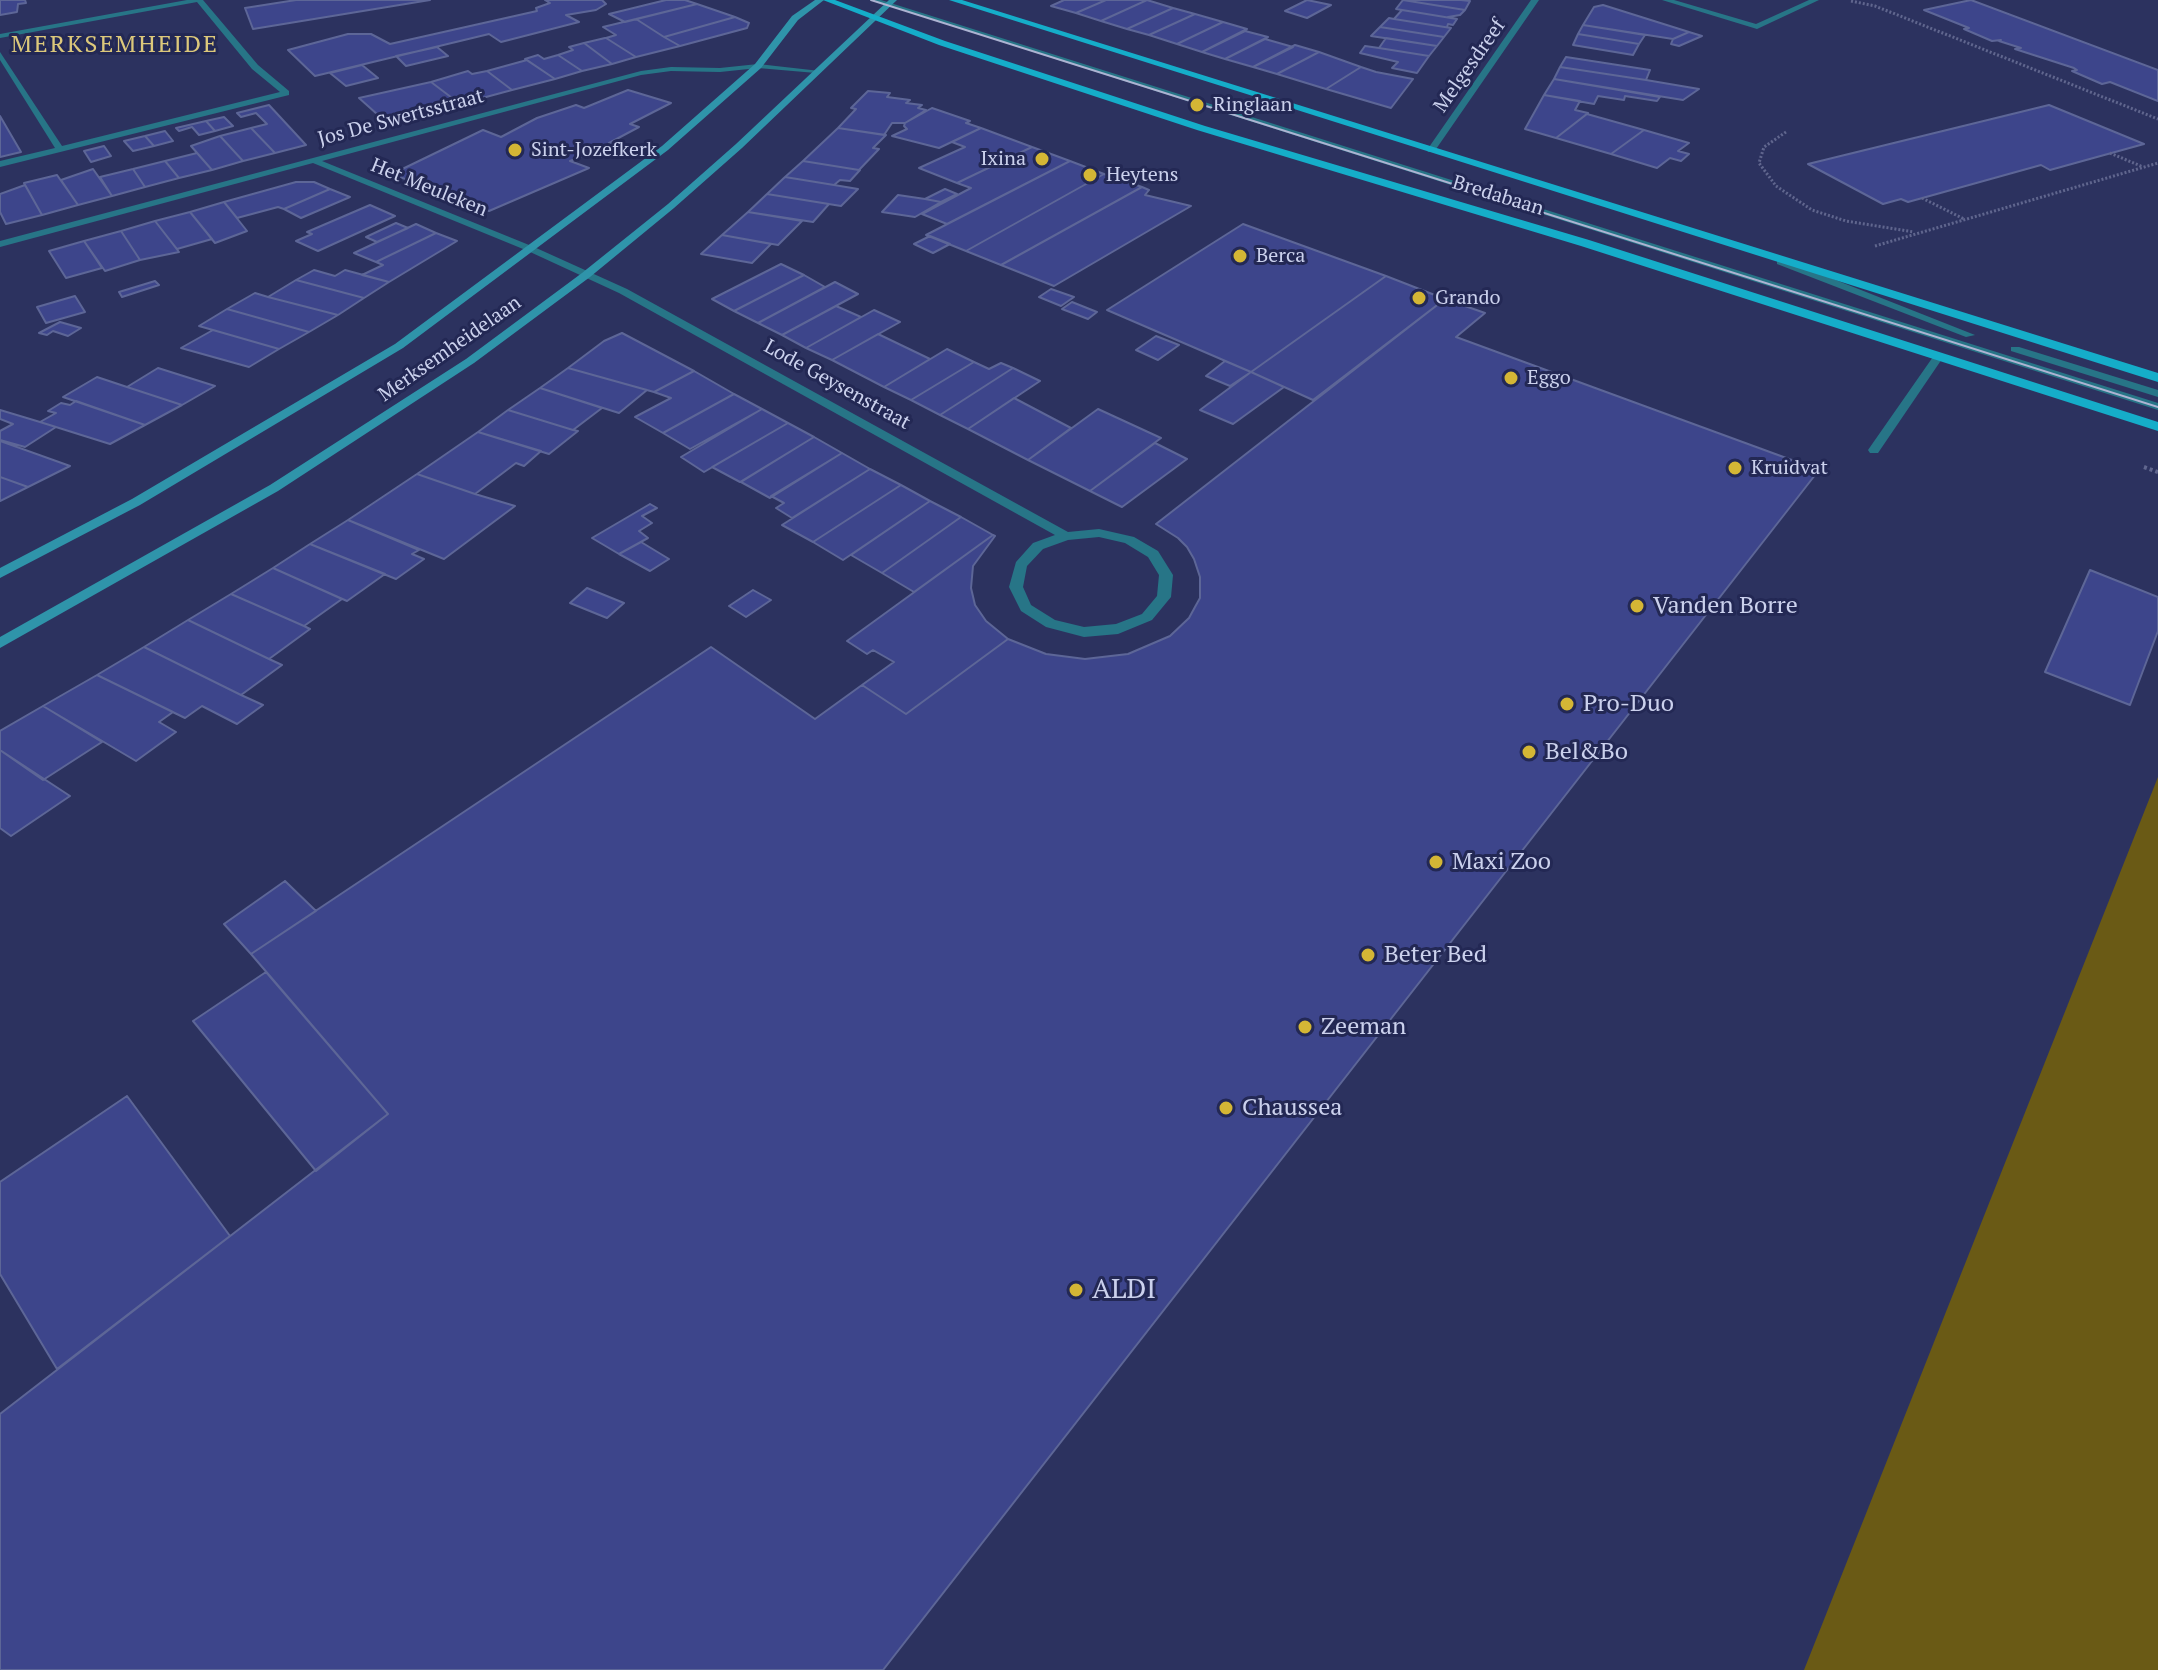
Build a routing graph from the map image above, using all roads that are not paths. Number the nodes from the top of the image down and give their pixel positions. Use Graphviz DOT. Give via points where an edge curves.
graph roads {
  1 [pos="199,0"];
  2 [pos="820,0"];
  3 [pos="827,0"];
  4 [pos="874,0"];
  5 [pos="953,0"];
  6 [pos="1535,0"];
  7 [pos="1666,0"];
  8 [pos="1815,0"];
  9 [pos="891,1"];
  10 [pos="873,19"];
  11 [pos="0,36"];
  12 [pos="0,54"];
  13 [pos="758,66"];
  14 [pos="816,71"];
  15 [pos="60,149"];
  16 [pos="1431,150"];
  17 [pos="313,160"];
  18 [pos="0,164"];
  19 [pos="0,244"];
  20 [pos="531,249"];
  21 [pos="1759,253"];
  22 [pos="586,275"];
  23 [pos="1970,335"];
  24 [pos="1939,356"];
  25 [pos="2158,378"];
  26 [pos="2158,394"];
  27 [pos="2158,407"];
  28 [pos="2158,427"];
  29 [pos="1874,450"];
  30 [pos="1066,536"];
  31 [pos="0,574"];
  32 [pos="0,643"];
  1 -- 11 [label="street"];
  1 -- 15 [label="street" via="255,67 286,93"];
  2 -- 13 [label="street, Merksemheidelaan" via="795,18"];
  3 -- 10 [label="main road, Bredabaan"];
  4 -- 9 [label="street"];
  5 -- 16 [label="main road, Bredabaan"];
  6 -- 16 [label="street, Melgesdreef"];
  7 -- 8 [label="street" via="1757,27"];
  9 -- 10 [label="street"];
  9 -- 23 [label="street"];
  9 -- 27 [label="street"];
  10 -- 14 [label="street, Merksemheidelaan"];
  10 -- 24 [label="main road, Bredabaan" via="1201,128"];
  12 -- 15 [label="street"];
  13 -- 14 [label="street, Jos De Swertsstraat"];
  13 -- 17 [label="street, Jos De Swertsstraat" via="641,73"];
  13 -- 20 [label="street, Merksemheidelaan" via="665,148"];
  14 -- 22 [label="street, Merksemheidelaan" via="739,146"];
  15 -- 18 [label="street"];
  16 -- 21 [label="main road, Bredabaan"];
  17 -- 19 [label="street, Jos De Swertsstraat"];
  17 -- 20 [label="street, Het Meuleken"];
  20 -- 22 [label="street, Het Meuleken"];
  20 -- 31 [label="street, Merksemheidelaan" via="399,346 136,502"];
  21 -- 23 [label="street"];
  21 -- 25 [label="main road, Bredabaan"];
  22 -- 30 [label="street, Lode Geysenstraat" via="784,377"];
  22 -- 32 [label="street, Merksemheidelaan" via="470,361 274,488"];
  23 -- 26 [label="street"];
  24 -- 28 [label="main road, Bredabaan"];
  24 -- 29 [label="street"];
  30 -- 30 [label="street" via="1038,546 1021,565 1016,587 1026,608 1051,624 1084,632 1118,629 1147,617 1164,597 1166,575 1153,554 1114,536"];
}
